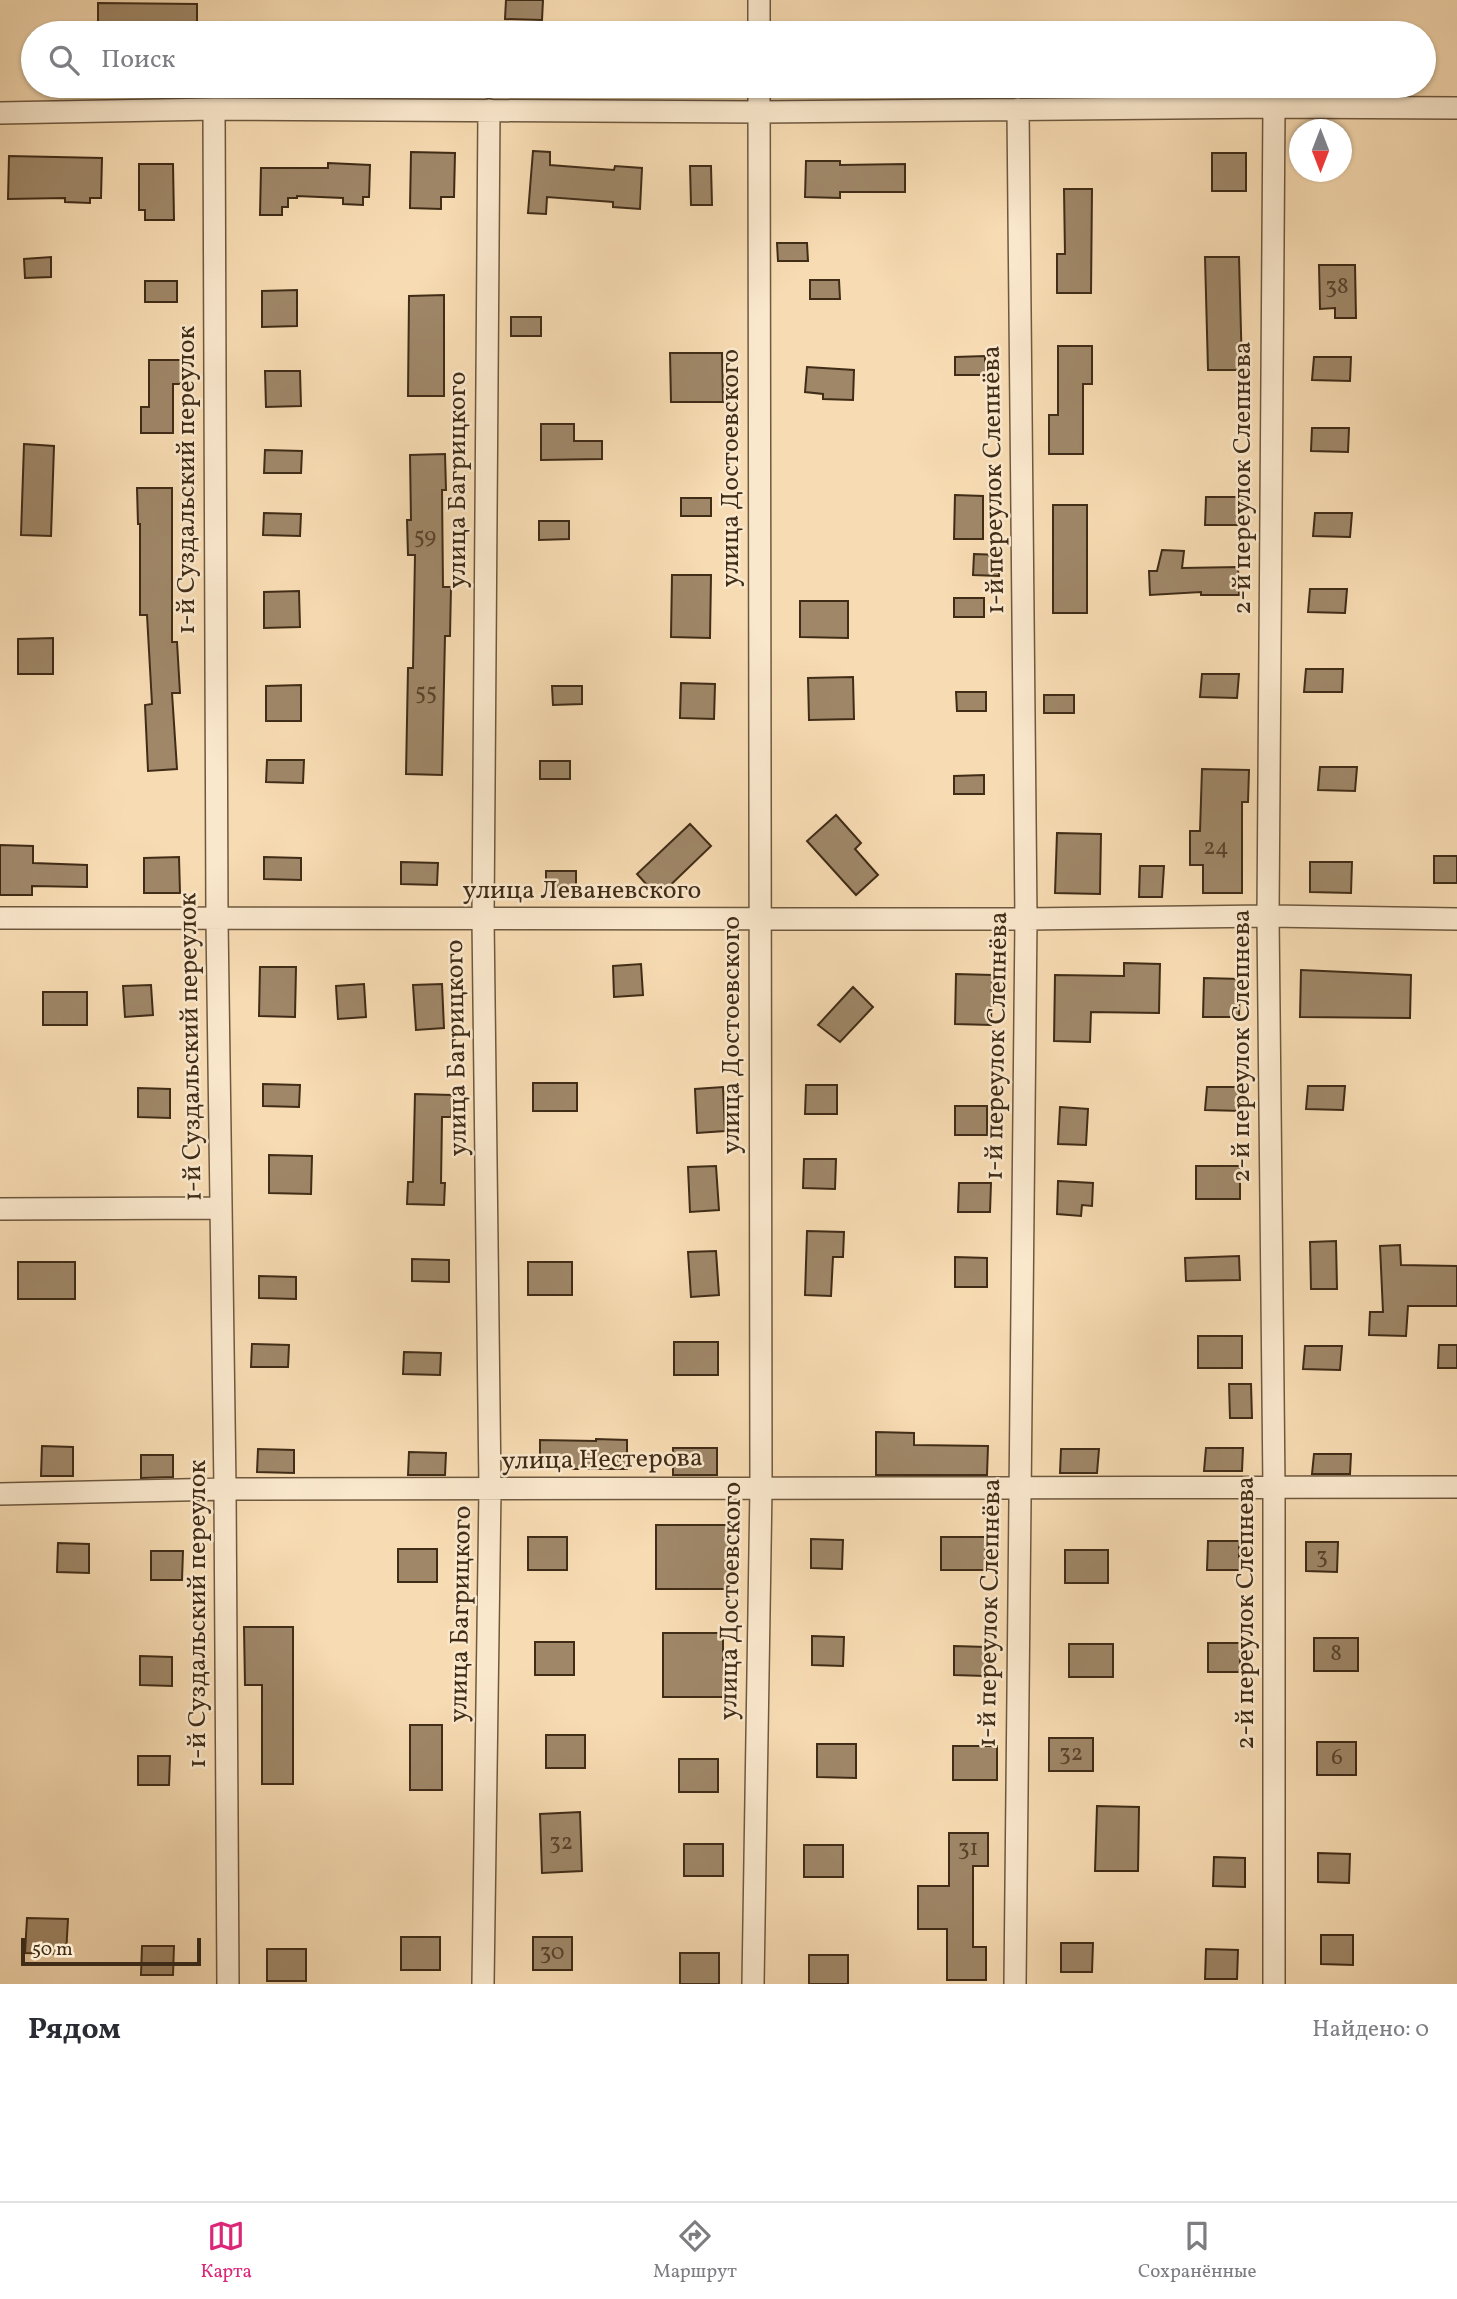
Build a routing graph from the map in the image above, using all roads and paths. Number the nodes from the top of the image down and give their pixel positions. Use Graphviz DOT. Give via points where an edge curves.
graph roads {
  1 [pos="759,0"];
  2 [pos="759,21"];
  3 [pos="760,98"];
  4 [pos="1274,107"];
  5 [pos="1457,108"];
  6 [pos="214,109"];
  7 [pos="1018,109"];
  8 [pos="489,110"];
  9 [pos="760,112"];
  10 [pos="0,113"];
  11 [pos="1268,916"];
  12 [pos="0,918"];
  13 [pos="483,918"];
  14 [pos="759,919"];
  15 [pos="1026,919"];
  16 [pos="1457,919"];
  17 [pos="217,920"];
  18 [pos="221,1208"];
  19 [pos="0,1209"];
  20 [pos="761,1487"];
  21 [pos="1020,1487"];
  22 [pos="1457,1487"];
  23 [pos="1274,1488"];
  24 [pos="225,1489"];
  25 [pos="491,1489"];
  26 [pos="0,1494"];
  27 [pos="228,1984"];
  28 [pos="483,1984"];
  29 [pos="753,1984"];
  30 [pos="1015,1984"];
  31 [pos="1274,1984"];
  1 -- 2 [label="street"];
  3 -- 9 [label="street, улица Достоевского"];
  4 -- 5 [label="street"];
  4 -- 7 [label="street"];
  4 -- 11 [label="street, 2-й переулок Слепнева"];
  6 -- 8 [label="street"];
  6 -- 10 [label="street"];
  6 -- 17 [label="street, 1-й Суздальский переулок"];
  7 -- 9 [label="street"];
  7 -- 15 [label="street, 1-й переулок Слепнёва"];
  8 -- 9 [label="street"];
  8 -- 13 [label="street, улица Багрицкого"];
  9 -- 14 [label="street, улица Достоевского"];
  11 -- 15 [label="street, улица Леваневского"];
  11 -- 16 [label="street, улица Леваневского"];
  11 -- 23 [label="street, 2-й переулок Слепнева"];
  12 -- 17 [label="street, улица Леваневского"];
  13 -- 14 [label="street, улица Леваневского"];
  13 -- 17 [label="street, улица Леваневского"];
  13 -- 25 [label="street, улица Багрицкого"];
  14 -- 15 [label="street, улица Леваневского"];
  14 -- 20 [label="street, улица Достоевского"];
  15 -- 21 [label="street, 1-й переулок Слепнёва"];
  17 -- 18 [label="street, 1-й Суздальский переулок"];
  18 -- 19 [label="street"];
  18 -- 24 [label="street, 1-й Суздальский переулок"];
  20 -- 21 [label="street, улица Нестерова"];
  20 -- 25 [label="street, улица Нестерова"];
  20 -- 29 [label="street, улица Достоевского"];
  21 -- 23 [label="street, улица Нестерова"];
  21 -- 30 [label="street, 1-й переулок Слепнёва"];
  22 -- 23 [label="street, улица Нестерова"];
  23 -- 31 [label="street, 2-й переулок Слепнева"];
  24 -- 25 [label="street, улица Нестерова"];
  24 -- 26 [label="street, улица Нестерова"];
  24 -- 27 [label="street, 1-й Суздальский переулок"];
  25 -- 28 [label="street, улица Багрицкого"];
}
